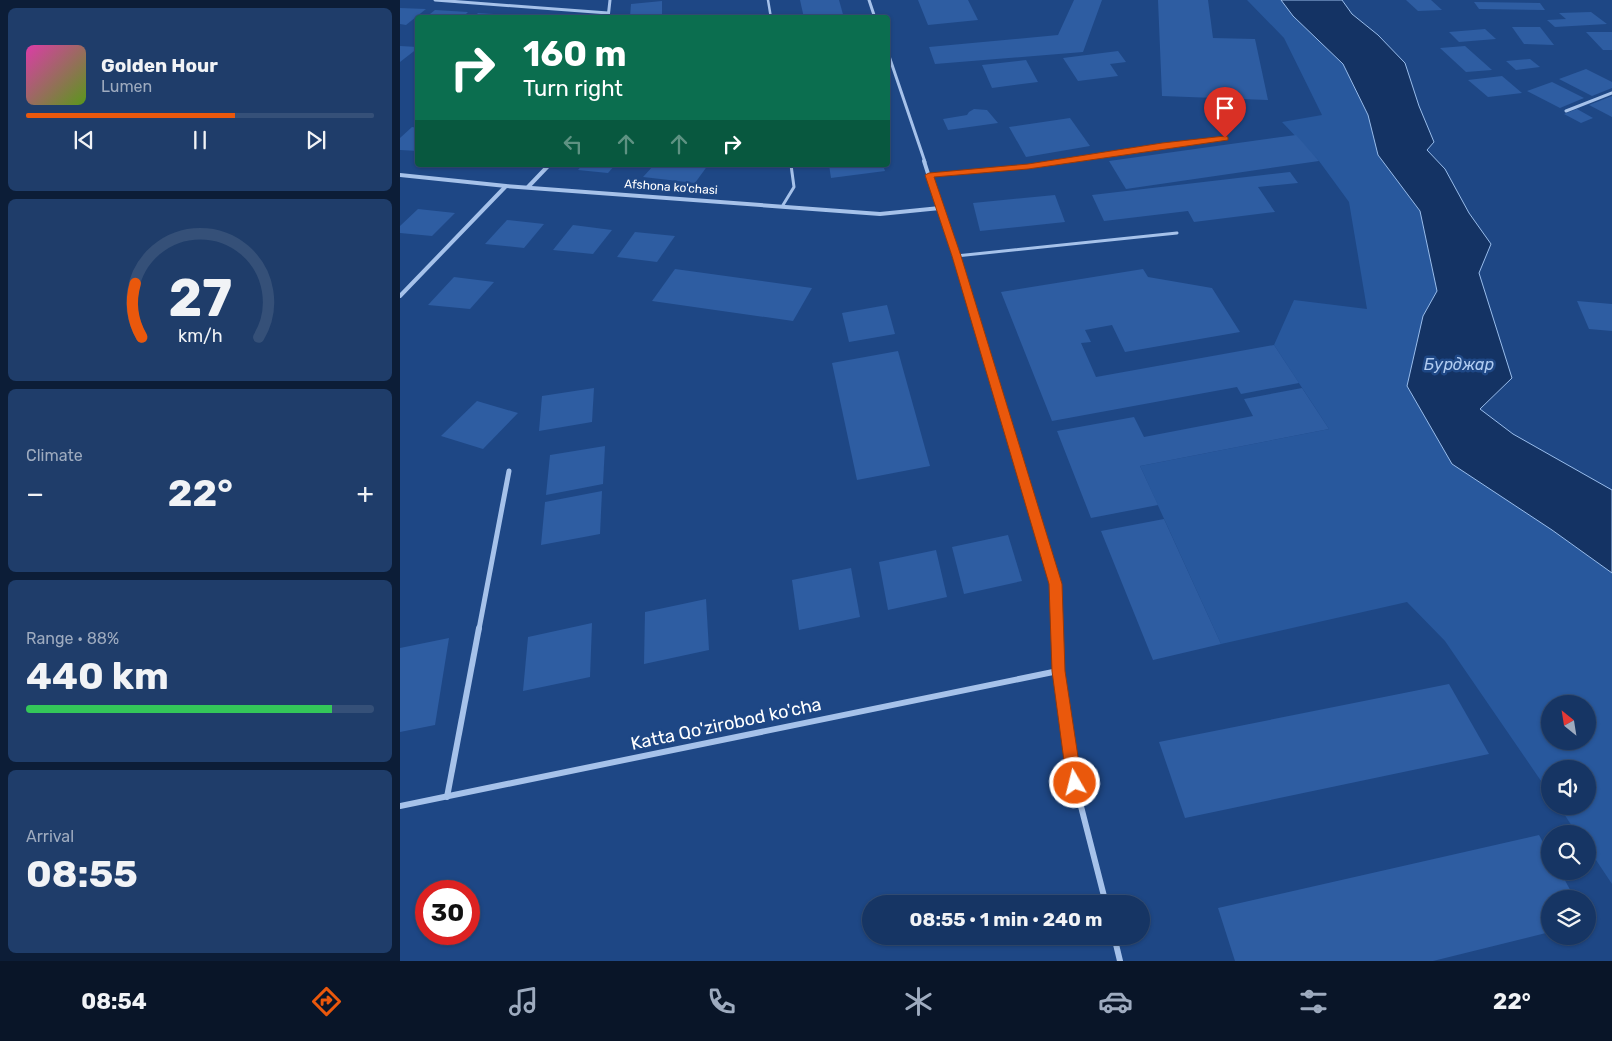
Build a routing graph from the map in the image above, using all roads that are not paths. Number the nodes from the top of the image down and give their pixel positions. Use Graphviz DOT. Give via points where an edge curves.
graph roads {
  1 [pos="435,0"];
  2 [pos="610,0"];
  3 [pos="768,0"];
  4 [pos="869,0"];
  5 [pos="608,13"];
  6 [pos="770,15"];
  7 [pos="874,15"];
  8 [pos="890,59"];
  9 [pos="1612,93"];
  10 [pos="1566,111"];
  11 [pos="1225,138"];
  12 [pos="547,167"];
  13 [pos="791,167"];
  14 [pos="400,175"];
  15 [pos="929,175"];
  16 [pos="506,186"];
  17 [pos="528,187"];
  18 [pos="783,206"];
  19 [pos="940,208"];
  20 [pos="1177,233"];
  21 [pos="956,256"];
  22 [pos="400,296"];
  23 [pos="509,471"];
  24 [pos="1058,671"];
  25 [pos="447,797"];
  26 [pos="400,806"];
  27 [pos="1104,895"];
  28 [pos="1116,945"];
  29 [pos="1120,961"];
  1 -- 5 [label="street"];
  2 -- 5 [label="street"];
  3 -- 6 [label="lane"];
  4 -- 7 [label="street"];
  8 -- 15 [label="street"];
  9 -- 10 [label="street"];
  11 -- 15 [label="lane" via="1028,166"];
  12 -- 17 [label="street"];
  13 -- 18 [label="lane" via="794,187"];
  14 -- 16 [label="street, Afshona ko'chasi"];
  15 -- 19 [label="street"];
  16 -- 17 [label="street, Afshona ko'chasi"];
  16 -- 22 [label="street"];
  17 -- 18 [label="street, Afshona ko'chasi"];
  18 -- 19 [label="street, Afshona ko'chasi" via="880,214"];
  19 -- 21 [label="street"];
  20 -- 21 [label="lane"];
  21 -- 24 [label="street" via="1056,584"];
  23 -- 25 [label="street"];
  24 -- 25 [label="street, Katta Qo'zirobod ko'cha"];
  24 -- 27 [label="street" via="1075,783"];
  25 -- 26 [label="street, Katta Qo'zirobod ko'cha"];
  28 -- 29 [label="street"];
}
